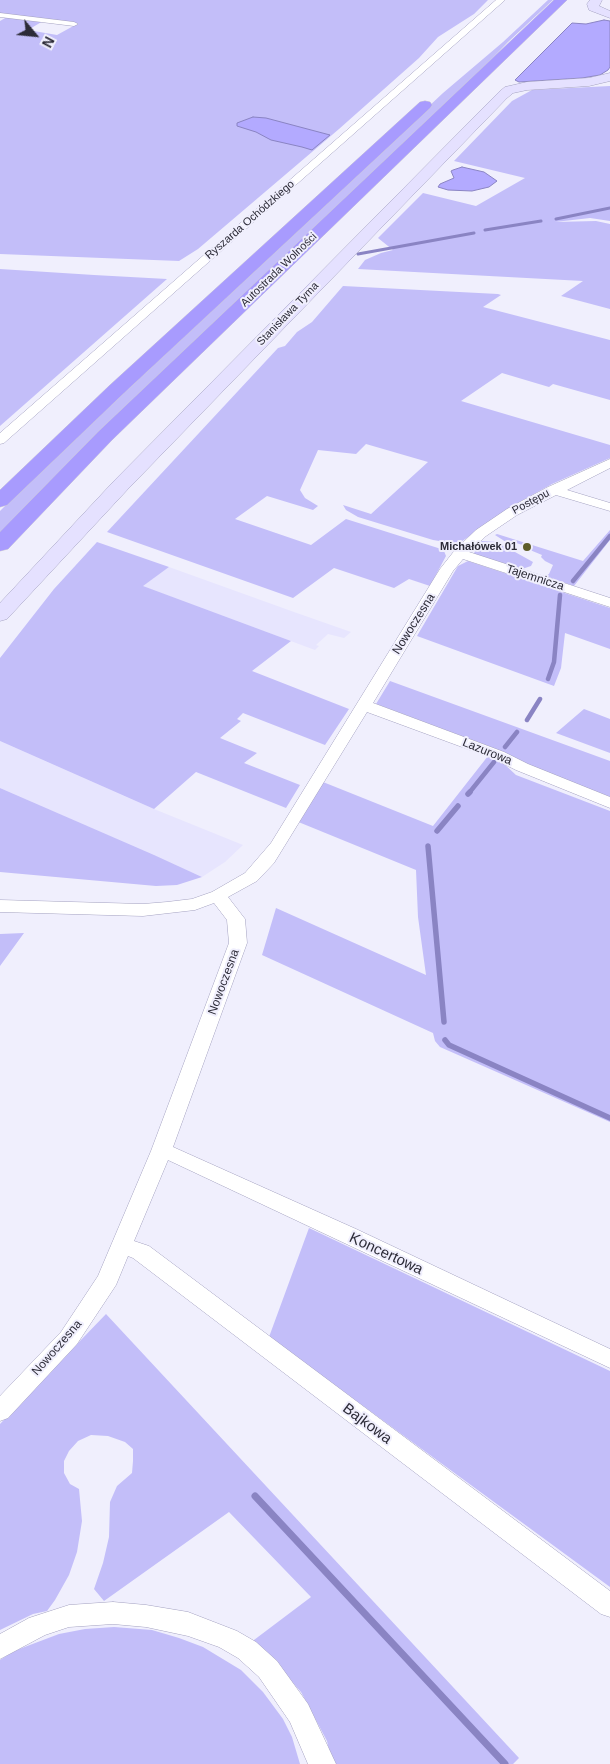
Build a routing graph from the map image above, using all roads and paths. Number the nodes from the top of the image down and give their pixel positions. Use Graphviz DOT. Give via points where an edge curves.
graph roads {
  1 [pos="501,0"];
  2 [pos="561,0"];
  3 [pos="596,0"];
  4 [pos="0,15"];
  5 [pos="610,15"];
  6 [pos="74,24"];
  7 [pos="610,77"];
  8 [pos="436,95"];
  9 [pos="0,440"];
  10 [pos="610,463"];
  11 [pos="553,490"];
  12 [pos="0,501"];
  13 [pos="610,507"];
  14 [pos="0,544"];
  15 [pos="460,553"];
  16 [pos="610,603"];
  17 [pos="0,616"];
  18 [pos="363,705"];
  19 [pos="610,803"];
  20 [pos="218,896"];
  21 [pos="0,906"];
  22 [pos="161,1151"];
  23 [pos="121,1245"];
  24 [pos="610,1360"];
  25 [pos="0,1410"];
  26 [pos="610,1606"];
  27 [pos="0,1647"];
  28 [pos="322,1764"];
  1 -- 9 [label="street, Ryszarda Ochódzkiego"];
  2 -- 14 [label="highway, Autostrada Wolności" via="106,436"];
  3 -- 5 [label="street" via="593,8"];
  4 -- 6 [label="street"];
  7 -- 17 [label="street, Stanisława Tyma" via="589,82 527,86 502,95 121,485"];
  8 -- 12 [label="highway, Autostrada Wolności"];
  10 -- 11 [label="street, Postępu"];
  11 -- 13 [label="street"];
  11 -- 15 [label="street, Postępu" via="512,512"];
  15 -- 16 [label="street, Tajemnicza"];
  15 -- 18 [label="street, Nowoczesna"];
  18 -- 19 [label="street, Lazurowa" via="498,755"];
  18 -- 20 [label="street, Nowoczesna" via="268,859 251,877"];
  20 -- 21 [label="street" via="196,904 143,910"];
  20 -- 22 [label="street, Nowoczesna" via="236,919 238,943"];
  22 -- 23 [label="street, Nowoczesna"];
  22 -- 24 [label="street, Koncertowa"];
  23 -- 25 [label="street, Nowoczesna" via="108,1279 69,1338"];
  23 -- 26 [label="street, Bajkowa" via="141,1252"];
  27 -- 28 [label="street" via="38,1626 69,1616 121,1614 188,1624 234,1642 268,1670 299,1713"];
}
